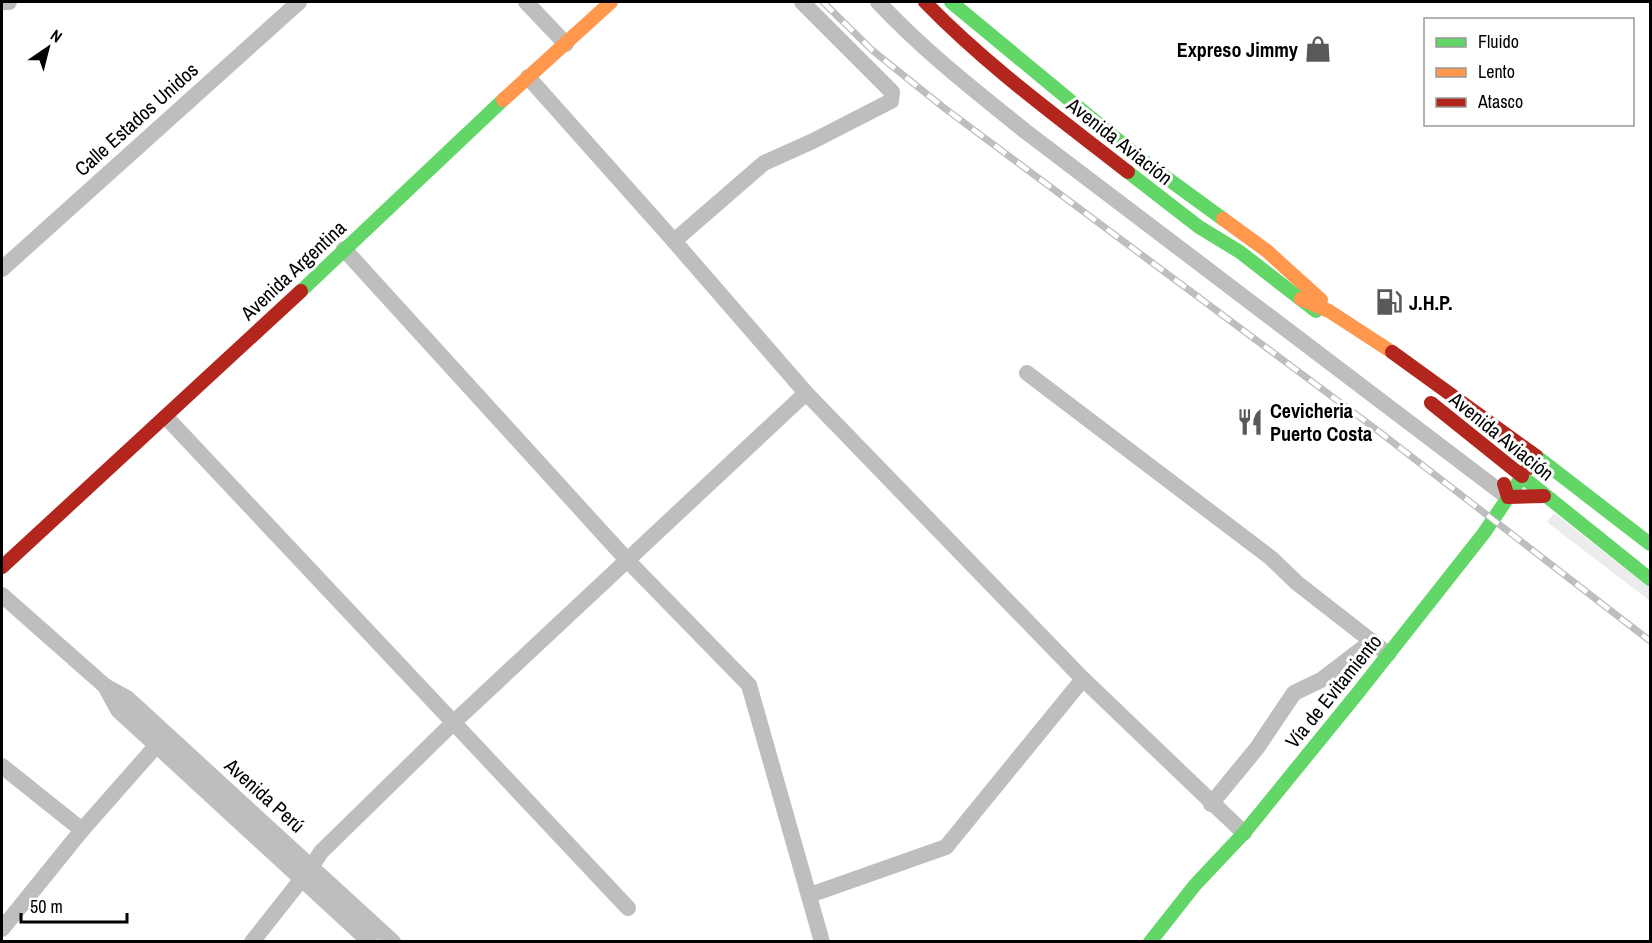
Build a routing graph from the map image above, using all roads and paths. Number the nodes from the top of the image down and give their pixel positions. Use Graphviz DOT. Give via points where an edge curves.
graph roads {
  1 [pos="2,2"];
  2 [pos="9,2"];
  3 [pos="298,2"];
  4 [pos="526,2"];
  5 [pos="611,2"];
  6 [pos="802,2"];
  7 [pos="878,2"];
  8 [pos="925,2"];
  9 [pos="946,2"];
  10 [pos="951,2"];
  11 [pos="935,12"];
  12 [pos="566,44"];
  13 [pos="528,77"];
  14 [pos="1244,234"];
  15 [pos="674,241"];
  16 [pos="344,249"];
  17 [pos="1240,252"];
  18 [pos="2,268"];
  19 [pos="1314,292"];
  20 [pos="1301,299"];
  21 [pos="1329,311"];
  22 [pos="1373,357"];
  23 [pos="1027,373"];
  24 [pos="806,393"];
  25 [pos="1418,393"];
  26 [pos="166,417"];
  27 [pos="1490,450"];
  28 [pos="1536,456"];
  29 [pos="1522,476"];
  30 [pos="1544,496"];
  31 [pos="1508,497"];
  32 [pos="1650,544"];
  33 [pos="628,561"];
  34 [pos="2,567"];
  35 [pos="1650,579"];
  36 [pos="2,595"];
  37 [pos="1372,641"];
  38 [pos="1388,654"];
  39 [pos="1083,679"];
  40 [pos="453,723"];
  41 [pos="161,740"];
  42 [pos="2,766"];
  43 [pos="1211,804"];
  44 [pos="82,830"];
  45 [pos="1244,833"];
  46 [pos="307,873"];
  47 [pos="810,894"];
  48 [pos="628,908"];
  49 [pos="2,929"];
  50 [pos="252,942"];
  51 [pos="370,942"];
  52 [pos="393,942"];
  53 [pos="822,942"];
  54 [pos="1150,942"];
  1 -- 2 [label="street"];
  3 -- 18 [label="street, Calle Estados Unidos"];
  4 -- 12 [label="street"];
  5 -- 12 [label="main road, Avenida Argentina"];
  6 -- 15 [label="street" via="892,92 891,100 764,163"];
  7 -- 31 [label="street" via="907,33 1025,131"];
  8 -- 11 [label="main road, Avenida Aviación"];
  9 -- 11 [label="main road"];
  10 -- 14 [label="main road" via="1142,160"];
  11 -- 17 [label="main road, Avenida Aviación" via="1085,139 1199,227"];
  12 -- 13 [label="main road, Avenida Argentina"];
  13 -- 15 [label="street"];
  13 -- 16 [label="main road, Avenida Argentina"];
  14 -- 17 [label="main road"];
  14 -- 19 [label="main road"];
  15 -- 24 [label="street"];
  16 -- 26 [label="main road, Avenida Argentina"];
  16 -- 33 [label="street"];
  17 -- 20 [label="main road, Avenida Aviación"];
  19 -- 20 [label="main road"];
  19 -- 21 [label="main road"];
  20 -- 21 [label="main road, Avenida Aviación"];
  20 -- 22 [label="main road, Avenida Aviación"];
  21 -- 28 [label="main road, Avenida Aviación" via="1420,371"];
  23 -- 37 [label="street" via="1271,558"];
  24 -- 33 [label="street"];
  24 -- 39 [label="street"];
  25 -- 27 [label="main road, Avenida Aviación"];
  26 -- 34 [label="main road, Avenida Argentina"];
  26 -- 40 [label="street"];
  27 -- 29 [label="main road, Avenida Aviación"];
  27 -- 31 [label="main road"];
  28 -- 29 [label="main road, Vía de Evitamiento"];
  28 -- 32 [label="main road, Avenida Aviación"];
  29 -- 30 [label="main road, Avenida Aviación"];
  29 -- 31 [label="main road, Vía de Evitamiento"];
  30 -- 31 [label="main road"];
  30 -- 35 [label="main road, Avenida Aviación"];
  31 -- 38 [label="main road, Vía de Evitamiento"];
  33 -- 40 [label="street"];
  33 -- 47 [label="street" via="749,686"];
  36 -- 41 [label="street, Avenida Perú" via="105,686 127,698"];
  37 -- 38 [label="street"];
  37 -- 43 [label="street" via="1321,680 1294,693"];
  38 -- 45 [label="main road, Vía de Evitamiento"];
  39 -- 43 [label="street"];
  39 -- 47 [label="street" via="946,847"];
  40 -- 46 [label="street" via="321,852"];
  40 -- 48 [label="street"];
  41 -- 44 [label="street"];
  41 -- 46 [label="street, Avenida Perú"];
  42 -- 44 [label="street"];
  43 -- 45 [label="street"];
  44 -- 49 [label="street"];
  45 -- 54 [label="main road, Vía de Evitamiento" via="1195,885"];
  46 -- 50 [label="street"];
  46 -- 51 [label="street, Avenida Perú"];
  46 -- 52 [label="street, Avenida Perú"];
  47 -- 53 [label="street"];
}
